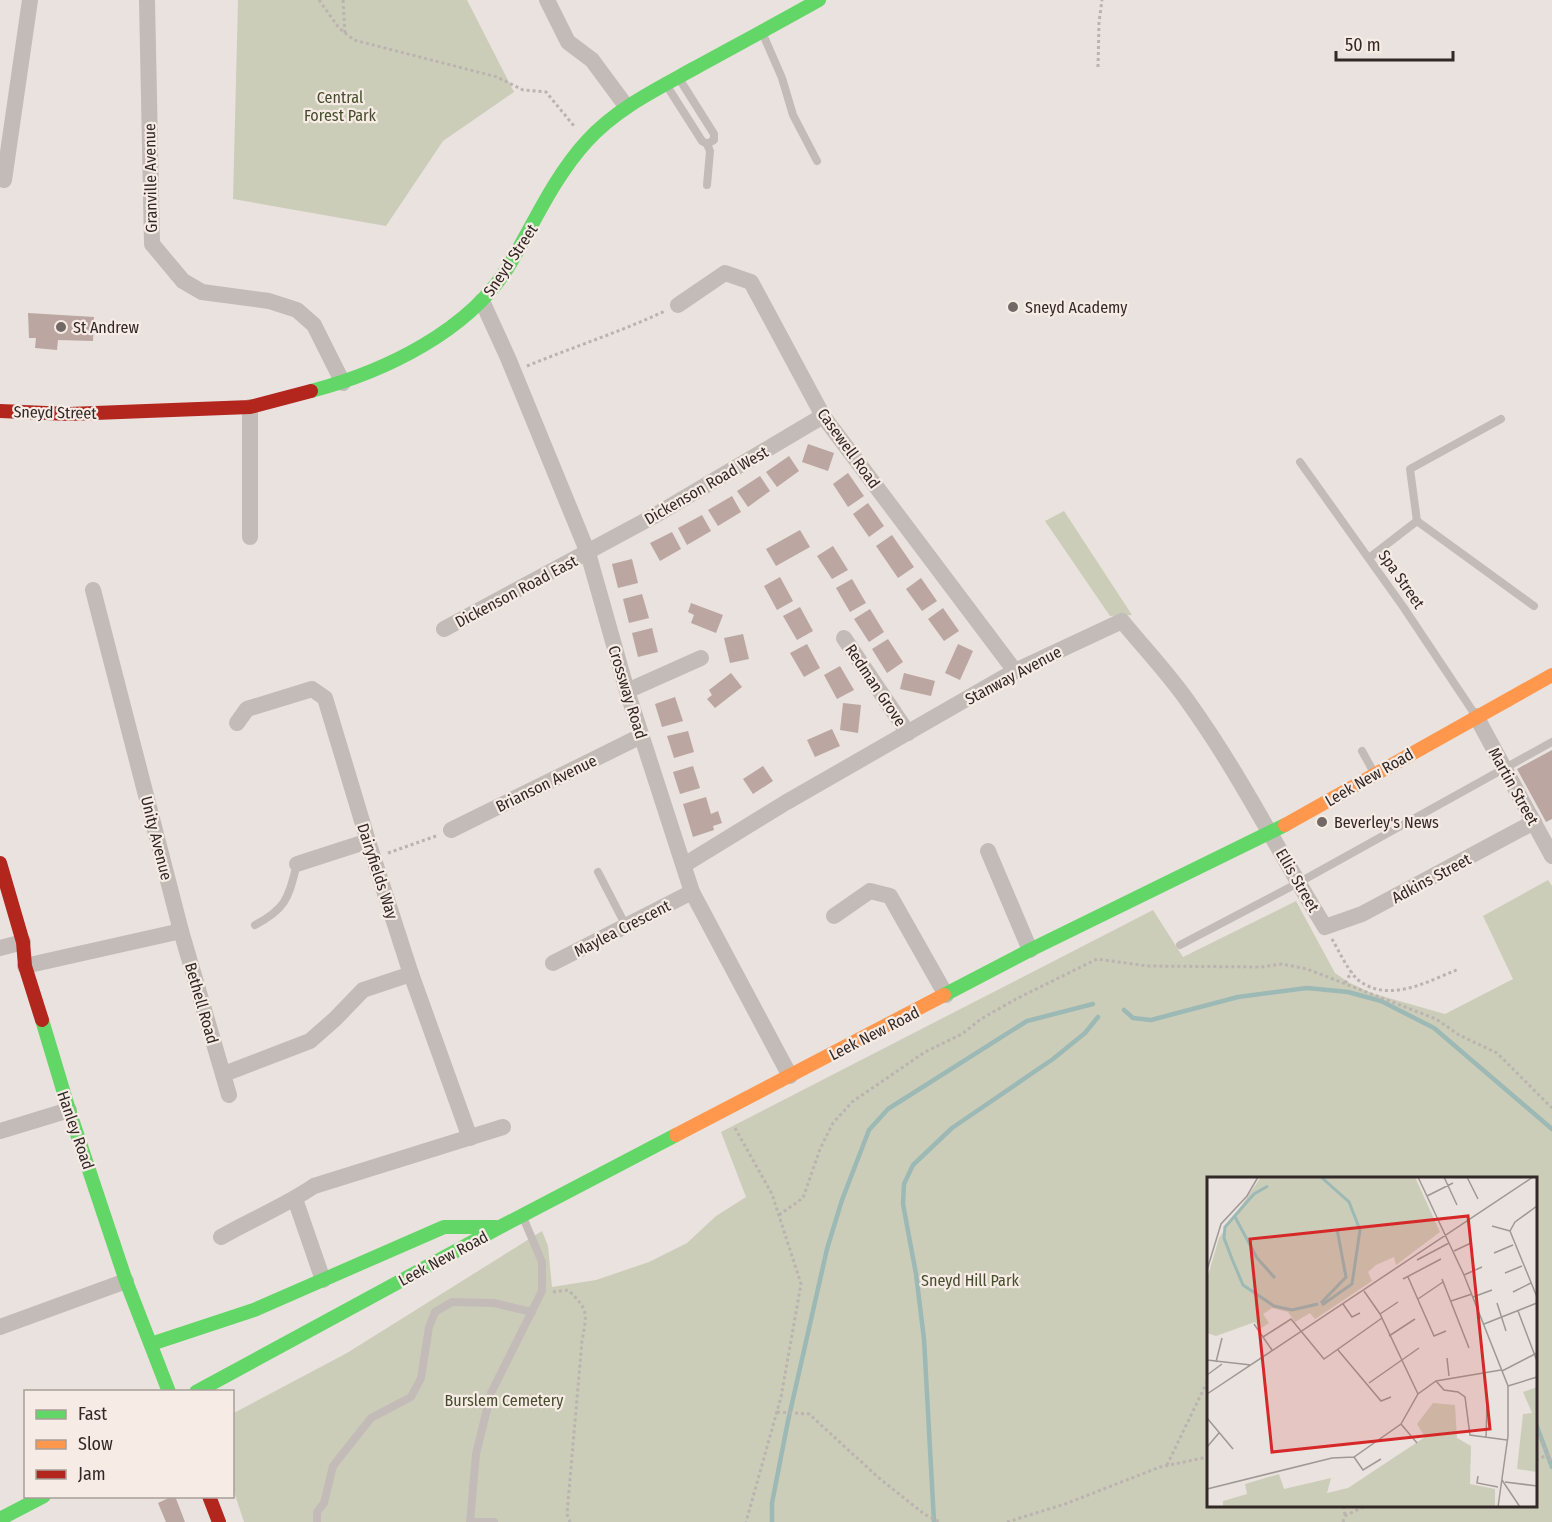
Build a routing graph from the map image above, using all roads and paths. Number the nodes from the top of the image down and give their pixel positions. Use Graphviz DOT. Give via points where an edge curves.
graph roads {
  1 [pos="30,0"];
  2 [pos="147,0"];
  3 [pos="319,0"];
  4 [pos="343,0"];
  5 [pos="547,0"];
  6 [pos="819,0"];
  7 [pos="1102,0"];
  8 [pos="762,32"];
  9 [pos="345,33"];
  10 [pos="1098,67"];
  11 [pos="673,80"];
  12 [pos="626,106"];
  13 [pos="587,141"];
  14 [pos="707,144"];
  15 [pos="817,161"];
  16 [pos="4,180"];
  17 [pos="707,185"];
  18 [pos="482,301"];
  19 [pos="678,305"];
  20 [pos="513,371"];
  21 [pos="344,383"];
  22 [pos="250,407"];
  23 [pos="0,411"];
  24 [pos="823,416"];
  25 [pos="1501,419"];
  26 [pos="1300,462"];
  27 [pos="1417,522"];
  28 [pos="250,537"];
  29 [pos="588,553"];
  30 [pos="1369,558"];
  31 [pos="93,590"];
  32 [pos="1534,606"];
  33 [pos="444,629"];
  34 [pos="844,638"];
  35 [pos="701,658"];
  36 [pos="1015,671"];
  37 [pos="1552,675"];
  38 [pos="627,691"];
  39 [pos="1476,716"];
  40 [pos="237,723"];
  41 [pos="908,732"];
  42 [pos="641,736"];
  43 [pos="1552,742"];
  44 [pos="1362,751"];
  45 [pos="1505,768"];
  46 [pos="1374,774"];
  47 [pos="1534,822"];
  48 [pos="452,830"];
  49 [pos="1271,833"];
  50 [pos="368,841"];
  51 [pos="988,851"];
  52 [pos="1552,856"];
  53 [pos="374,859"];
  54 [pos="0,863"];
  55 [pos="297,864"];
  56 [pos="684,865"];
  57 [pos="598,872"];
  58 [pos="1298,883"];
  59 [pos="692,892"];
  60 [pos="834,916"];
  61 [pos="255,925"];
  62 [pos="626,926"];
  63 [pos="1325,927"];
  64 [pos="181,931"];
  65 [pos="23,942"];
  66 [pos="1180,945"];
  67 [pos="0,948"];
  68 [pos="1030,950"];
  69 [pos="553,963"];
  70 [pos="26,966"];
  71 [pos="1459,969"];
  72 [pos="1352,971"];
  73 [pos="411,974"];
  74 [pos="1345,983"];
  75 [pos="946,995"];
  76 [pos="224,1074"];
  77 [pos="790,1076"];
  78 [pos="229,1095"];
  79 [pos="1552,1108"];
  80 [pos="69,1110"];
  81 [pos="725,1111"];
  82 [pos="503,1127"];
  83 [pos="0,1131"];
  84 [pos="470,1138"];
  85 [pos="295,1199"];
  86 [pos="779,1215"];
  87 [pos="522,1217"];
  88 [pos="500,1227"];
  89 [pos="221,1237"];
  90 [pos="323,1280"];
  91 [pos="126,1281"];
  92 [pos="542,1291"];
  93 [pos="532,1312"];
  94 [pos="0,1327"];
  95 [pos="151,1344"];
  96 [pos="1207,1384"];
  97 [pos="167,1385"];
  98 [pos="200,1390"];
  99 [pos="777,1412"];
  100 [pos="1537,1433"];
  101 [pos="1550,1455"];
  102 [pos="1207,1457"];
  103 [pos="1552,1463"];
  104 [pos="1167,1466"];
  105 [pos="42,1498"];
  106 [pos="208,1498"];
  107 [pos="1344,1507"];
  108 [pos="1363,1507"];
  109 [pos="1345,1516"];
  110 [pos="0,1519"];
  111 [pos="219,1522"];
  112 [pos="317,1522"];
  113 [pos="470,1522"];
  114 [pos="494,1522"];
  115 [pos="570,1522"];
  116 [pos="746,1522"];
  117 [pos="940,1522"];
  118 [pos="1007,1522"];
  119 [pos="1343,1522"];
  1 -- 16 [label="street"];
  2 -- 21 [label="street, Granville Avenue" via="152,244 183,281 202,292 269,301 297,310 314,325"];
  3 -- 9 [label="path"];
  4 -- 9 [label="path"];
  5 -- 12 [label="street" via="568,42 592,60"];
  6 -- 8 [label="main road, Sneyd Street"];
  7 -- 10 [label="path"];
  8 -- 11 [label="main road, Sneyd Street"];
  8 -- 15 [label="lane" via="793,115"];
  9 -- 13 [label="path" via="354,40 497,77 523,90 546,92"];
  11 -- 12 [label="main road, Sneyd Street"];
  11 -- 14 [label="lane" via="702,141"];
  11 -- 14 [label="lane" via="714,134 714,140"];
  12 -- 13 [label="main road, Sneyd Street"];
  13 -- 18 [label="main road, Sneyd Street" via="562,173 508,267"];
  14 -- 17 [label="lane"];
  18 -- 20 [label="street, Crossway Road"];
  18 -- 21 [label="main road, Sneyd Street" via="413,351"];
  19 -- 20 [label="path"];
  19 -- 24 [label="street, Casewell Road" via="725,273 751,282"];
  20 -- 29 [label="street, Crossway Road"];
  21 -- 22 [label="main road, Sneyd Street"];
  22 -- 23 [label="main road, Sneyd Street" via="69,414"];
  22 -- 28 [label="street"];
  24 -- 29 [label="street, Dickenson Road West"];
  24 -- 36 [label="street, Casewell Road"];
  25 -- 27 [label="lane" via="1410,469"];
  26 -- 30 [label="lane, Spa Street"];
  27 -- 30 [label="lane"];
  27 -- 32 [label="lane"];
  29 -- 33 [label="street, Dickenson Road East"];
  29 -- 38 [label="street, Crossway Road"];
  30 -- 39 [label="lane, Spa Street"];
  31 -- 64 [label="street, Unity Avenue"];
  34 -- 41 [label="street, Redman Grove"];
  35 -- 38 [label="street"];
  36 -- 41 [label="street, Stanway Avenue"];
  36 -- 49 [label="street, Stanway Avenue" via="1122,621 1189,702"];
  37 -- 39 [label="main road, Leek New Road"];
  38 -- 42 [label="street, Crossway Road"];
  39 -- 45 [label="street, Martin Street"];
  39 -- 46 [label="main road, Leek New Road"];
  40 -- 50 [label="street, Dairyfields Way" via="247,709 312,689 326,698"];
  41 -- 56 [label="street, Stanway Avenue"];
  42 -- 48 [label="street, Brianson Avenue"];
  42 -- 56 [label="street, Crossway Road"];
  43 -- 45 [label="lane"];
  44 -- 46 [label="lane"];
  45 -- 47 [label="street, Martin Street"];
  45 -- 58 [label="lane"];
  46 -- 49 [label="main road, Leek New Road"];
  47 -- 52 [label="street, Martin Street"];
  47 -- 63 [label="street, Adkins Street" via="1362,914"];
  48 -- 53 [label="path"];
  49 -- 58 [label="street, Ellis Street"];
  49 -- 68 [label="main road, Leek New Road"];
  50 -- 53 [label="street, Dairyfields Way"];
  50 -- 55 [label="street"];
  51 -- 68 [label="street"];
  53 -- 73 [label="street, Dairyfields Way"];
  54 -- 65 [label="main road, Hanley Road"];
  55 -- 61 [label="lane" via="286,902"];
  56 -- 59 [label="street, Crossway Road"];
  57 -- 62 [label="lane"];
  58 -- 63 [label="street, Ellis Street"];
  58 -- 66 [label="lane"];
  59 -- 62 [label="street, Maylea Crescent"];
  59 -- 77 [label="street, Crossway Road"];
  60 -- 75 [label="street" via="870,891 890,896"];
  62 -- 69 [label="street, Maylea Crescent"];
  63 -- 72 [label="path"];
  64 -- 70 [label="street"];
  64 -- 76 [label="street, Bethell Road"];
  65 -- 67 [label="street"];
  65 -- 70 [label="main road, Hanley Road"];
  68 -- 75 [label="main road, Leek New Road"];
  70 -- 80 [label="main road, Hanley Road"];
  71 -- 72 [label="path" via="1406,990 1368,986"];
  72 -- 74 [label="path"];
  73 -- 76 [label="street" via="363,990 310,1041"];
  73 -- 84 [label="street, Dairyfields Way"];
  74 -- 79 [label="path" via="1436,1019 1497,1053"];
  74 -- 86 [label="path" via="1282,964 1147,966 1097,959 981,1019 852,1102 833,1123 803,1198"];
  75 -- 77 [label="main road, Leek New Road"];
  76 -- 78 [label="street, Bethell Road"];
  77 -- 81 [label="main road, Leek New Road"];
  80 -- 83 [label="street"];
  80 -- 91 [label="main road, Hanley Road"];
  81 -- 86 [label="path" via="772,1194"];
  81 -- 87 [label="main road, Leek New Road"];
  82 -- 84 [label="street"];
  84 -- 85 [label="street" via="314,1186"];
  85 -- 89 [label="street"];
  85 -- 90 [label="street"];
  86 -- 99 [label="path" via="801,1284"];
  87 -- 88 [label="main road, Leek New Road"];
  87 -- 92 [label="lane" via="542,1262"];
  88 -- 90 [label="main road" via="444,1227"];
  88 -- 98 [label="main road, Leek New Road"];
  90 -- 95 [label="main road" via="254,1310"];
  91 -- 94 [label="street"];
  91 -- 95 [label="main road, Hanley Road"];
  92 -- 93 [label="lane"];
  92 -- 115 [label="path" via="568,1290 587,1316 567,1514"];
  93 -- 112 [label="lane" via="494,1303 452,1302 435,1312 422,1378 411,1397 372,1418 333,1466"];
  93 -- 113 [label="lane" via="491,1393 476,1454"];
  95 -- 97 [label="main road, Hanley Road"];
  96 -- 104 [label="path"];
  99 -- 116 [label="path"];
  99 -- 117 [label="path" via="809,1414 879,1478"];
  100 -- 101 [label="path"];
  101 -- 103 [label="path"];
  102 -- 104 [label="path"];
  104 -- 118 [label="path"];
  105 -- 110 [label="main road"];
  106 -- 111 [label="main road"];
  107 -- 109 [label="path"];
  108 -- 109 [label="path"];
  109 -- 119 [label="path"];
  113 -- 114 [label="lane"];
}
